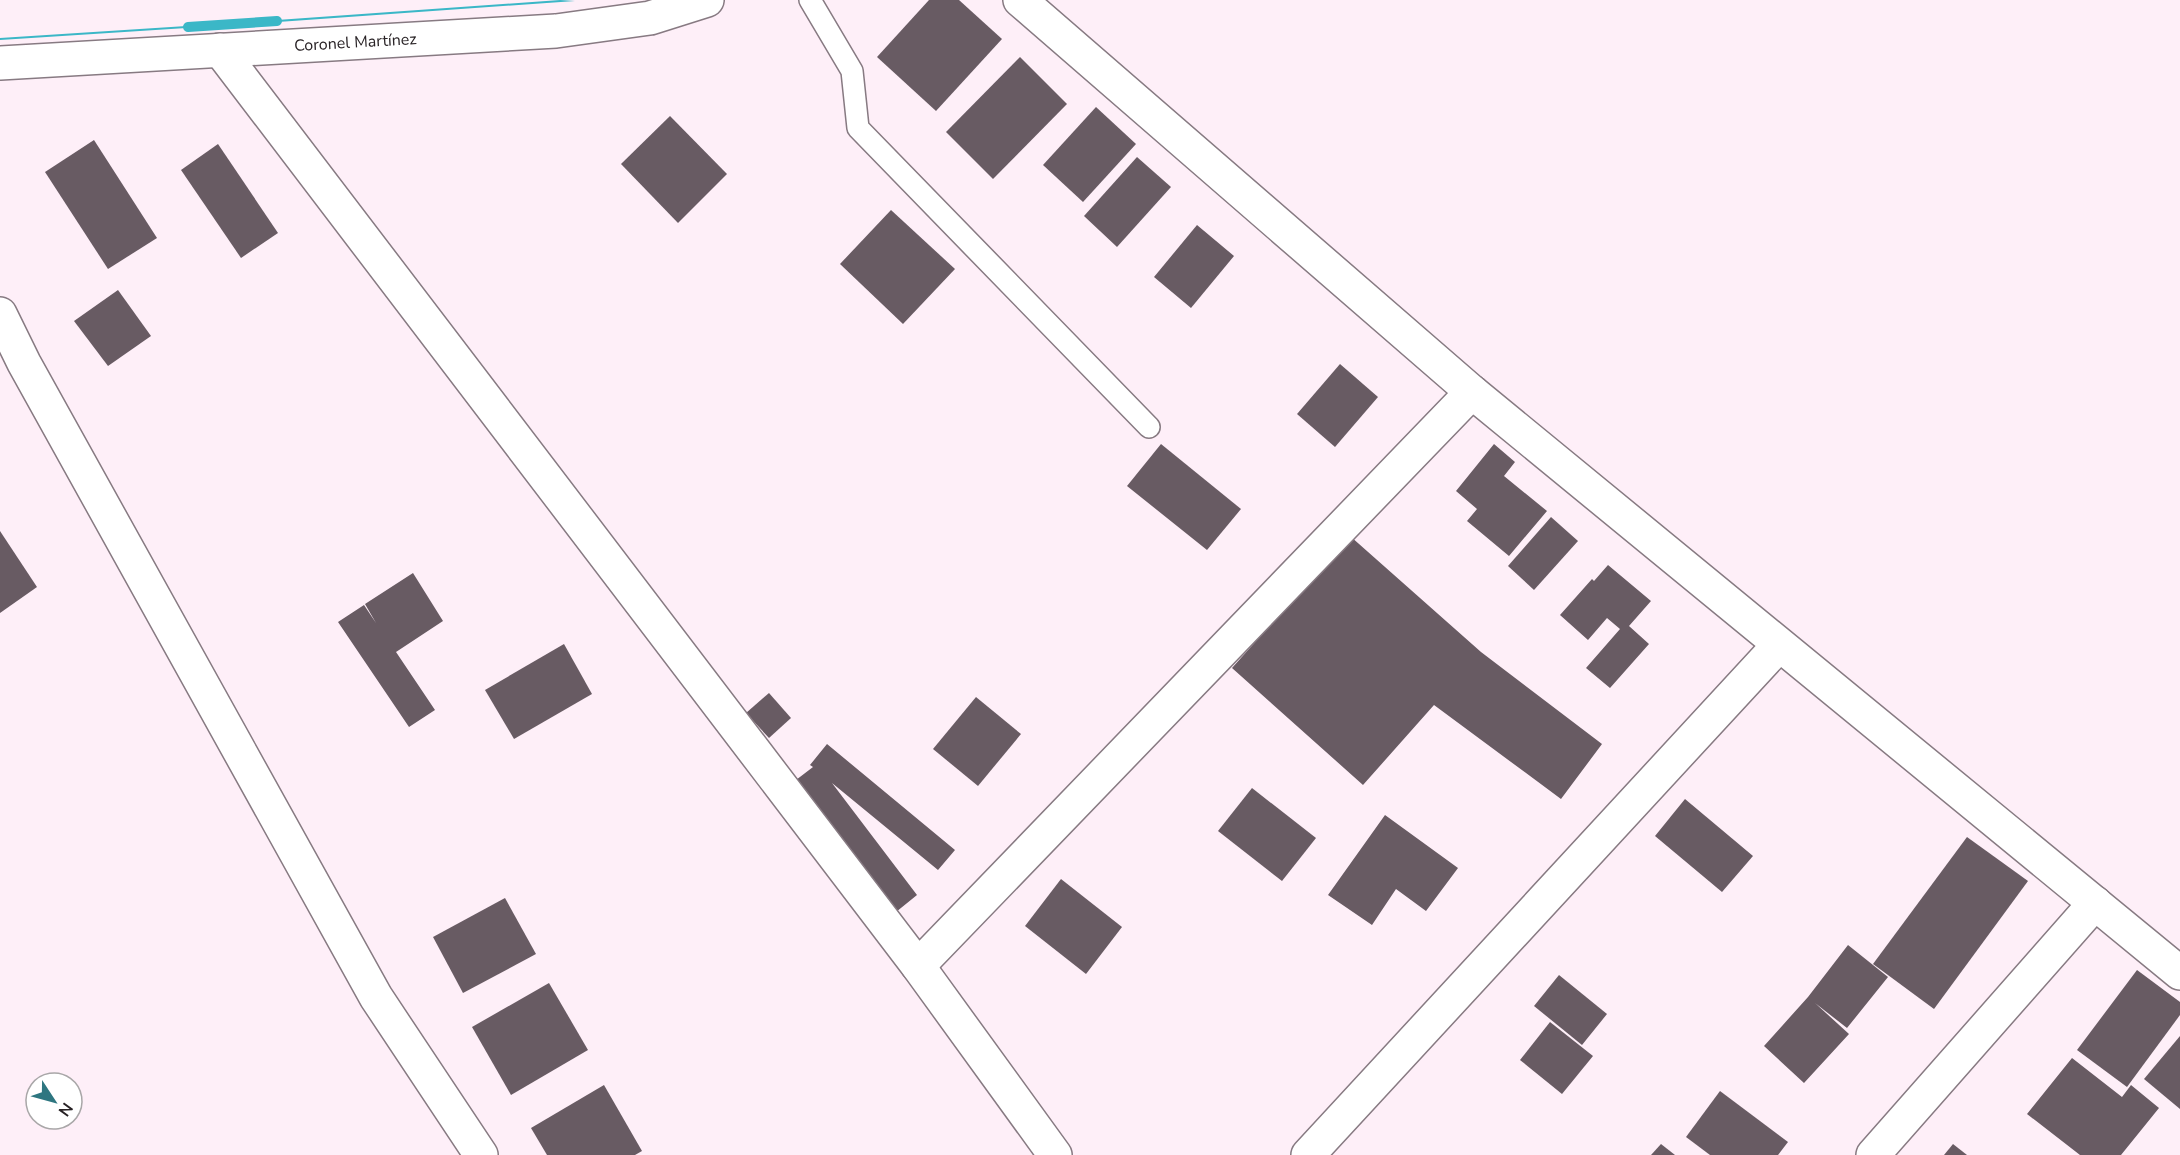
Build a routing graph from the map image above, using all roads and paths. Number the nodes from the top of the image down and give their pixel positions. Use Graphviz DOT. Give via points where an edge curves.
graph roads {
  1 [pos="706,0"];
  2 [pos="810,0"];
  3 [pos="1020,0"];
  4 [pos="646,9"];
  5 [pos="220,50"];
  6 [pos="0,63"];
  7 [pos="0,314"];
  8 [pos="1472,392"];
  9 [pos="1149,427"];
  10 [pos="1779,645"];
  11 [pos="2095,903"];
  12 [pos="918,966"];
  13 [pos="2180,973"];
  14 [pos="481,1155"];
  15 [pos="1055,1155"];
  16 [pos="1308,1155"];
  17 [pos="1874,1155"];
  1 -- 4 [label="street, Coronel Martínez"];
  2 -- 9 [label="lane" via="852,71 858,128"];
  3 -- 8 [label="street"];
  4 -- 5 [label="street, Coronel Martínez" via="556,31"];
  5 -- 6 [label="street, Coronel Martínez"];
  5 -- 12 [label="street"];
  7 -- 14 [label="street" via="375,996"];
  8 -- 10 [label="street"];
  8 -- 12 [label="street"];
  10 -- 11 [label="street"];
  10 -- 16 [label="street"];
  11 -- 13 [label="street"];
  11 -- 17 [label="street"];
  12 -- 15 [label="street"];
}
